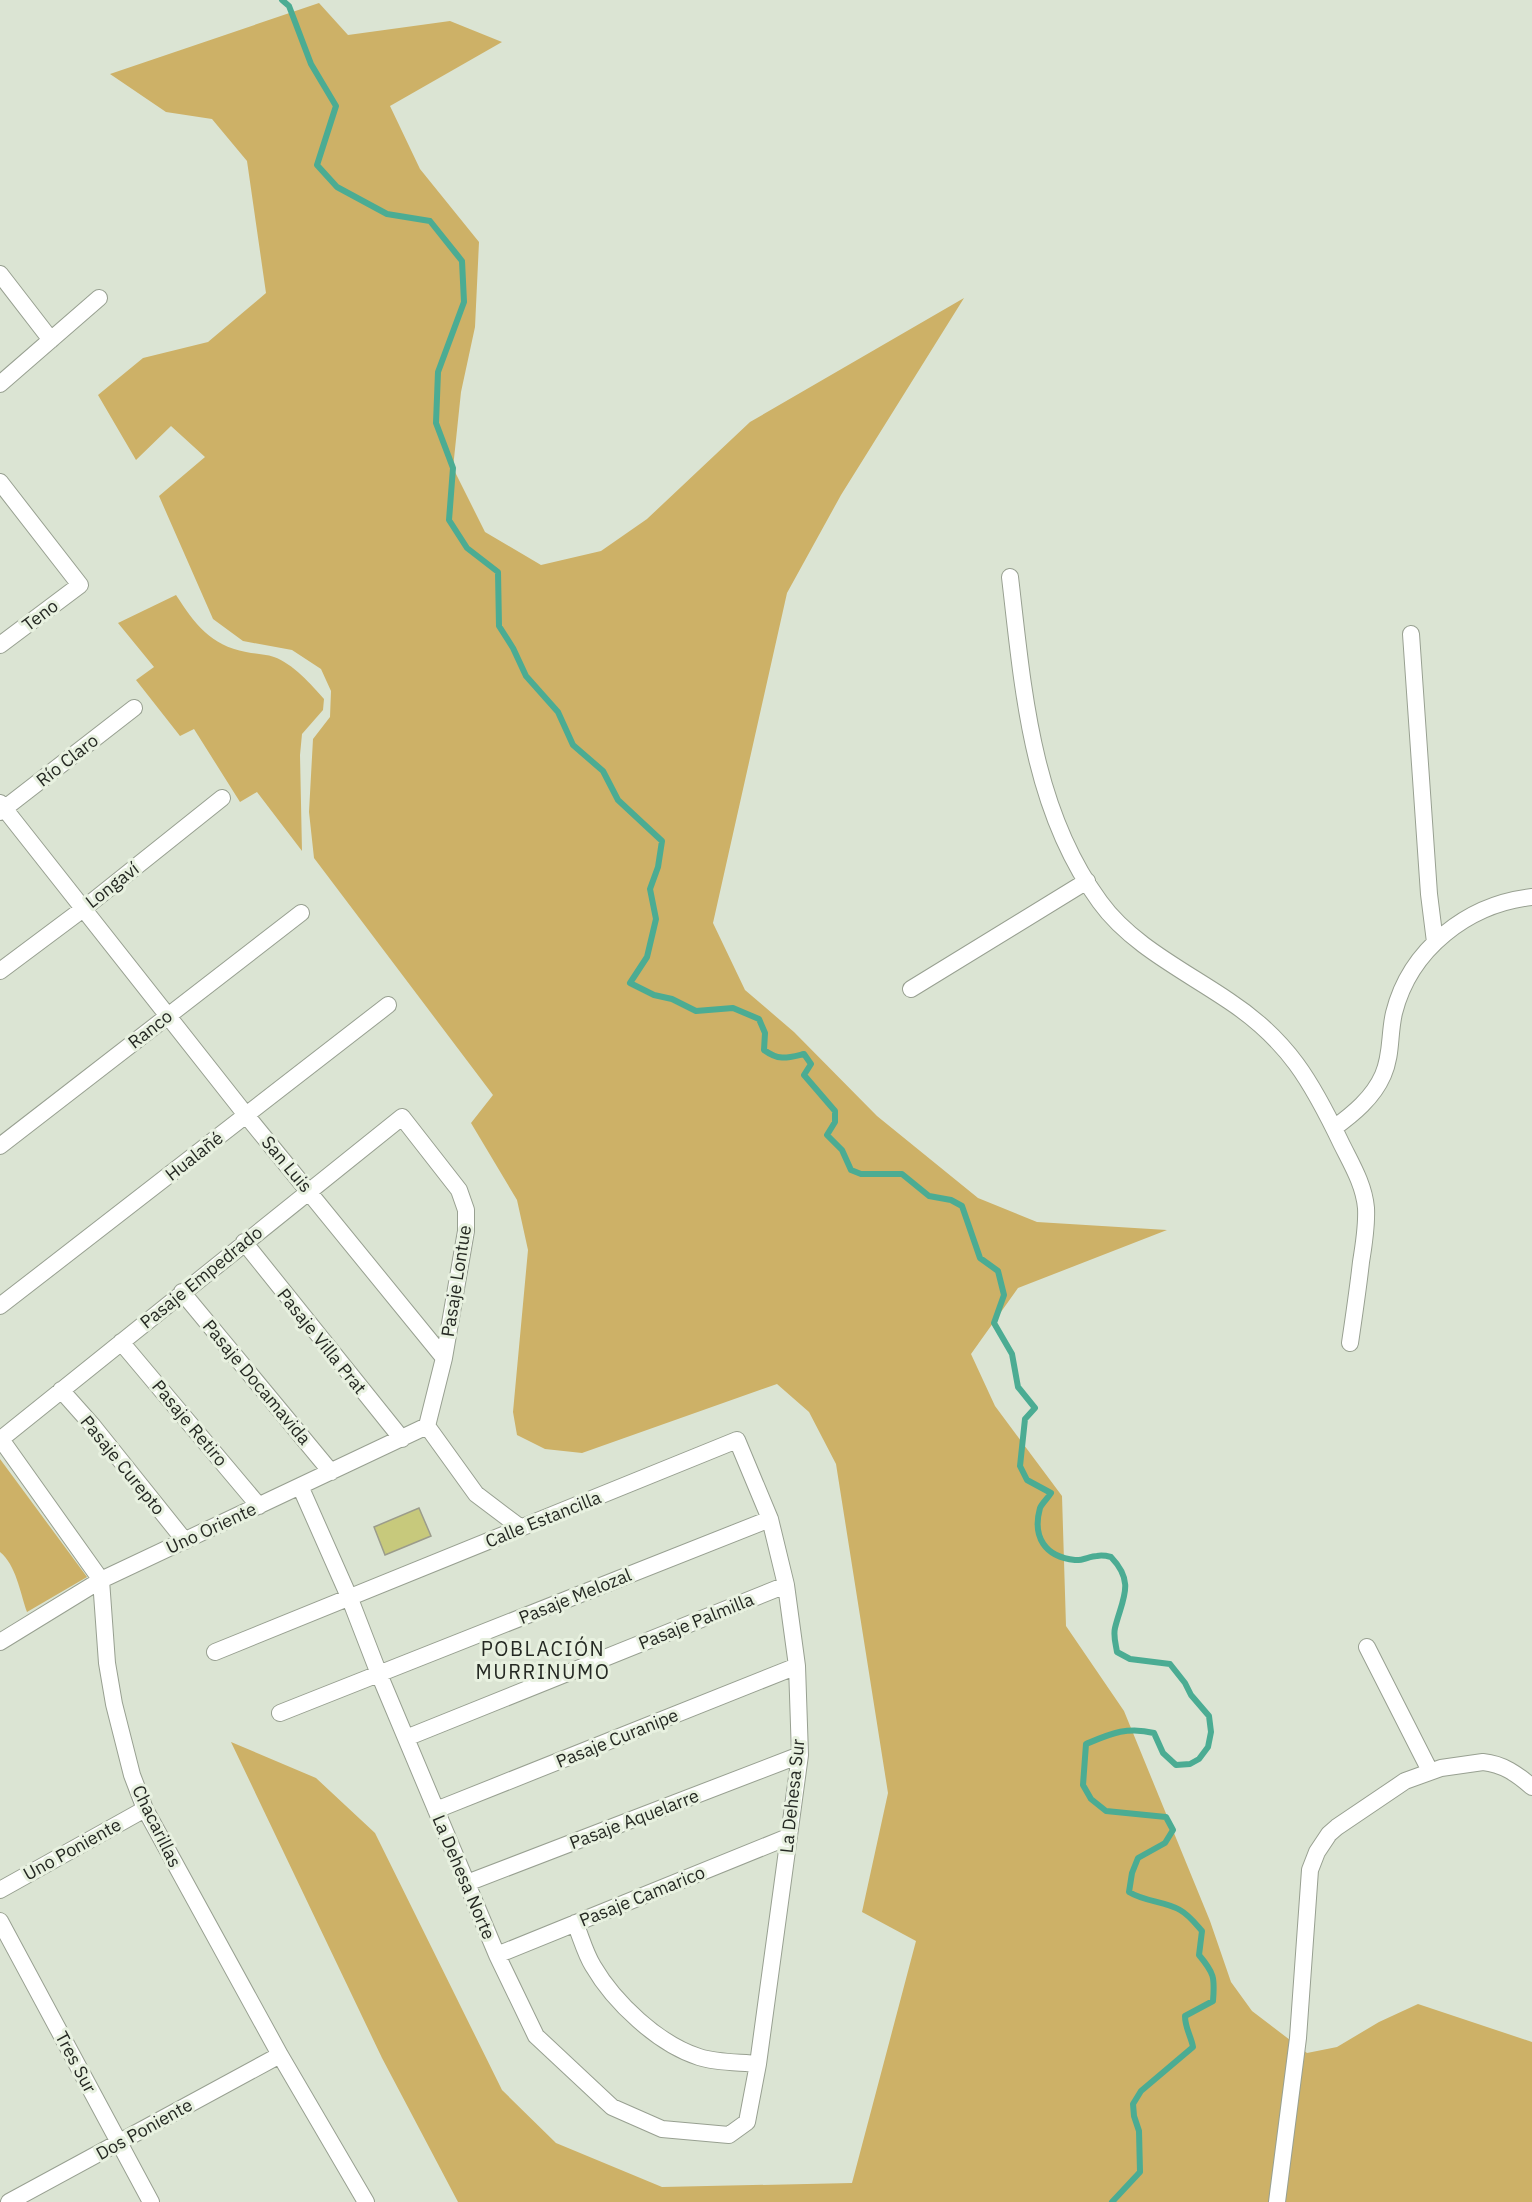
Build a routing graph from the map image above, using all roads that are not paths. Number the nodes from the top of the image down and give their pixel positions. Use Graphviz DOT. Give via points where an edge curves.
graph roads {
  1 [pos="0,274"];
  2 [pos="99,298"];
  3 [pos="51,340"];
  4 [pos="0,384"];
  5 [pos="2,487"];
  6 [pos="1010,577"];
  7 [pos="1411,634"];
  8 [pos="0,645"];
  9 [pos="134,708"];
  10 [pos="222,798"];
  11 [pos="2,808"];
  12 [pos="1087,881"];
  13 [pos="1532,897"];
  14 [pos="83,909"];
  15 [pos="301,913"];
  16 [pos="1435,942"];
  17 [pos="0,971"];
  18 [pos="912,989"];
  19 [pos="388,1005"];
  20 [pos="167,1016"];
  21 [pos="246,1115"];
  22 [pos="402,1117"];
  23 [pos="1334,1128"];
  24 [pos="0,1146"];
  25 [pos="309,1190"];
  26 [pos="244,1242"];
  27 [pos="182,1292"];
  28 [pos="0,1306"];
  29 [pos="121,1341"];
  30 [pos="1350,1343"];
  31 [pos="444,1358"];
  32 [pos="61,1390"];
  33 [pos="427,1426"];
  34 [pos="0,1438"];
  35 [pos="402,1438"];
  36 [pos="737,1440"];
  37 [pos="332,1472"];
  38 [pos="300,1486"];
  39 [pos="259,1506"];
  40 [pos="770,1519"];
  41 [pos="521,1528"];
  42 [pos="184,1541"];
  43 [pos="101,1580"];
  44 [pos="786,1585"];
  45 [pos="350,1599"];
  46 [pos="0,1641"];
  47 [pos="1366,1647"];
  48 [pos="215,1652"];
  49 [pos="797,1666"];
  50 [pos="379,1674"];
  51 [pos="280,1713"];
  52 [pos="406,1738"];
  53 [pos="801,1755"];
  54 [pos="1430,1770"];
  55 [pos="1532,1787"];
  56 [pos="145,1809"];
  57 [pos="436,1810"];
  58 [pos="788,1837"];
  59 [pos="467,1883"];
  60 [pos="0,1890"];
  61 [pos="0,1922"];
  62 [pos="575,1923"];
  63 [pos="497,1954"];
  64 [pos="280,2055"];
  65 [pos="758,2064"];
  66 [pos="747,2122"];
  67 [pos="119,2143"];
  68 [pos="9,2202"];
  69 [pos="152,2202"];
  70 [pos="366,2202"];
  71 [pos="1277,2202"];
  1 -- 3 [label="street"];
  2 -- 3 [label="street"];
  3 -- 4 [label="street"];
  5 -- 8 [label="street, Teno" via="80,585"];
  6 -- 12 [label="street" via="1024,696 1038,763 1059,825"];
  7 -- 16 [label="street"];
  9 -- 11 [label="street, Río Claro"];
  10 -- 14 [label="street, Longaví"];
  11 -- 14 [label="street, San Luis"];
  12 -- 18 [label="street"];
  12 -- 23 [label="street" via="1100,902 1130,934 1247,1013 1280,1042 1312,1086"];
  13 -- 16 [label="street" via="1478,912"];
  14 -- 17 [label="street, Longaví"];
  14 -- 20 [label="street, San Luis"];
  15 -- 20 [label="street, Ranco"];
  16 -- 23 [label="street" via="1412,969 1398,1000 1383,1076 1366,1101"];
  19 -- 21 [label="street, Hualañé"];
  20 -- 21 [label="street, San Luis"];
  20 -- 24 [label="street, Ranco"];
  21 -- 25 [label="street, San Luis"];
  21 -- 28 [label="street, Hualañé"];
  22 -- 25 [label="street, Pasaje Empedrado"];
  22 -- 31 [label="street, Pasaje Lontue" via="459,1190 466,1210 466,1231"];
  23 -- 30 [label="street" via="1362,1187 1366,1206"];
  25 -- 26 [label="street, Pasaje Empedrado"];
  25 -- 31 [label="street, San Luis"];
  26 -- 27 [label="street, Pasaje Empedrado"];
  26 -- 35 [label="street, Pasaje Villa Prat"];
  27 -- 29 [label="street, Pasaje Empedrado"];
  27 -- 37 [label="street, Pasaje Docamavida"];
  29 -- 32 [label="street, Pasaje Empedrado"];
  29 -- 39 [label="street, Pasaje Retiro"];
  31 -- 33 [label="street"];
  32 -- 34 [label="street, Pasaje Empedrado"];
  32 -- 42 [label="street, Pasaje Curepto"];
  33 -- 35 [label="street, Uno Oriente"];
  33 -- 41 [label="street" via="476,1494"];
  34 -- 43 [label="street"];
  35 -- 37 [label="street, Uno Oriente"];
  36 -- 40 [label="street, La Dehesa Sur"];
  36 -- 41 [label="street, Calle Estancilla"];
  37 -- 38 [label="street, Uno Oriente"];
  38 -- 39 [label="street, Uno Oriente"];
  38 -- 45 [label="street, La Dehesa Norte"];
  39 -- 42 [label="street, Uno Oriente"];
  40 -- 44 [label="street, La Dehesa Sur"];
  40 -- 50 [label="street, Pasaje Melozal"];
  41 -- 45 [label="street, Calle Estancilla"];
  42 -- 43 [label="street, Uno Oriente"];
  43 -- 46 [label="street, Uno Oriente"];
  43 -- 56 [label="street, Chacarillas" via="114,1704"];
  44 -- 49 [label="street, La Dehesa Sur"];
  44 -- 52 [label="street, Pasaje Palmilla"];
  45 -- 48 [label="street, Calle Estancilla"];
  45 -- 50 [label="street, La Dehesa Norte"];
  47 -- 54 [label="street"];
  49 -- 53 [label="street, La Dehesa Sur"];
  49 -- 57 [label="street, Pasaje Curanipe"];
  50 -- 51 [label="street, Pasaje Melozal"];
  50 -- 52 [label="street, La Dehesa Norte"];
  52 -- 57 [label="street, La Dehesa Norte"];
  53 -- 58 [label="street, La Dehesa Sur"];
  53 -- 59 [label="street, Pasaje Aquelarre"];
  54 -- 55 [label="street" via="1492,1763 1508,1769"];
  54 -- 71 [label="street" via="1399,1785 1337,1827 1322,1842 1313,1861 1298,2038"];
  56 -- 60 [label="street, Uno Poniente"];
  56 -- 64 [label="street, Chacarillas"];
  57 -- 59 [label="street, La Dehesa Norte"];
  58 -- 62 [label="street, Pasaje Camarico"];
  58 -- 65 [label="street, La Dehesa Sur"];
  59 -- 63 [label="street, La Dehesa Norte"];
  61 -- 67 [label="street, Tres Sur"];
  62 -- 63 [label="street, Pasaje Camarico"];
  62 -- 65 [label="street" via="591,1964 606,1987 634,2016 669,2043 700,2058"];
  63 -- 66 [label="street, La Dehesa Norte" via="536,2036 612,2107 662,2129 729,2135"];
  64 -- 67 [label="street, Dos Poniente"];
  64 -- 70 [label="street, Chacarillas"];
  65 -- 66 [label="street, La Dehesa Sur"];
  67 -- 68 [label="street, Dos Poniente"];
  67 -- 69 [label="street, Tres Sur"];
}
